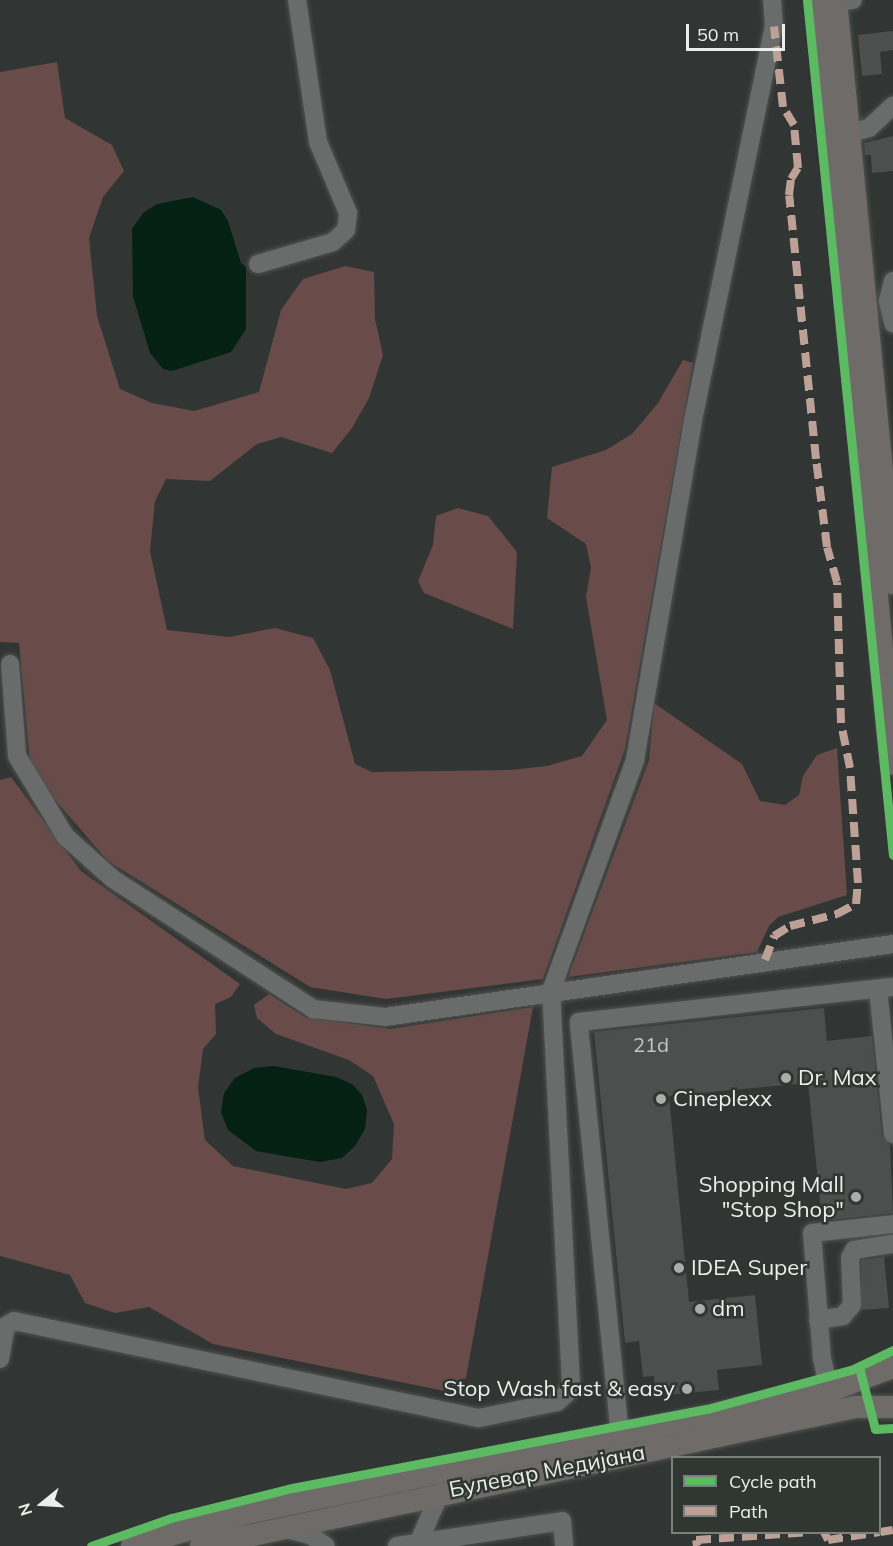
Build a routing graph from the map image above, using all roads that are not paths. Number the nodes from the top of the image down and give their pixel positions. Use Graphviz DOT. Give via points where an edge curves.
graph roads {
  1 [pos="297,0"];
  2 [pos="772,0"];
  3 [pos="836,0"];
  4 [pos="893,106"];
  5 [pos="849,133"];
  6 [pos="258,264"];
  7 [pos="893,281"];
  8 [pos="893,323"];
  9 [pos="893,583"];
  10 [pos="10,664"];
  11 [pos="8,758"];
  12 [pos="893,764"];
  13 [pos="893,944"];
  14 [pos="886,988"];
  15 [pos="551,991"];
  16 [pos="893,1134"];
  17 [pos="893,1224"];
  18 [pos="893,1244"];
  19 [pos="818,1320"];
  20 [pos="0,1359"];
  21 [pos="893,1367"];
  22 [pos="829,1391"];
  23 [pos="893,1407"];
  24 [pos="620,1436"];
  25 [pos="440,1493"];
  26 [pos="278,1528"];
  27 [pos="416,1543"];
  28 [pos="132,1546"];
  29 [pos="201,1546"];
  30 [pos="326,1546"];
  31 [pos="396,1546"];
  32 [pos="564,1546"];
  1 -- 6 [label="lane" via="318,142 348,213 345,230 333,242"];
  2 -- 15 [label="lane" via="774,27 706,352 635,760"];
  3 -- 5 [label="main road"];
  3 -- 12 [label="main road"];
  4 -- 5 [label="lane" via="870,129"];
  5 -- 9 [label="main road"];
  7 -- 8 [label="lane" via="888,301"];
  10 -- 11 [label="lane"];
  11 -- 15 [label="lane" via="65,836 113,879 314,1009 385,1017"];
  13 -- 15 [label="lane"];
  14 -- 16 [label="lane"];
  14 -- 24 [label="lane" via="579,1022"];
  15 -- 20 [label="lane" via="571,1384 557,1402 478,1418 14,1322 6,1326"];
  17 -- 19 [label="lane" via="812,1233"];
  18 -- 19 [label="lane" via="852,1252 854,1298 843,1316"];
  19 -- 22 [label="lane"];
  21 -- 22 [label="main road, Булевар Медијана"];
  22 -- 24 [label="main road, Булевар Медијана"];
  23 -- 25 [label="main road, Булевар Медијана" via="855,1407"];
  24 -- 28 [label="main road, Булевар Медијана" via="247,1513"];
  25 -- 26 [label="main road, Булевар Медијана"];
  25 -- 27 [label="lane" via="429,1523"];
  26 -- 29 [label="main road, Булевар Медијана"];
  26 -- 30 [label="lane" via="299,1531"];
  27 -- 31 [label="lane"];
  27 -- 32 [label="lane" via="562,1521"];
}
